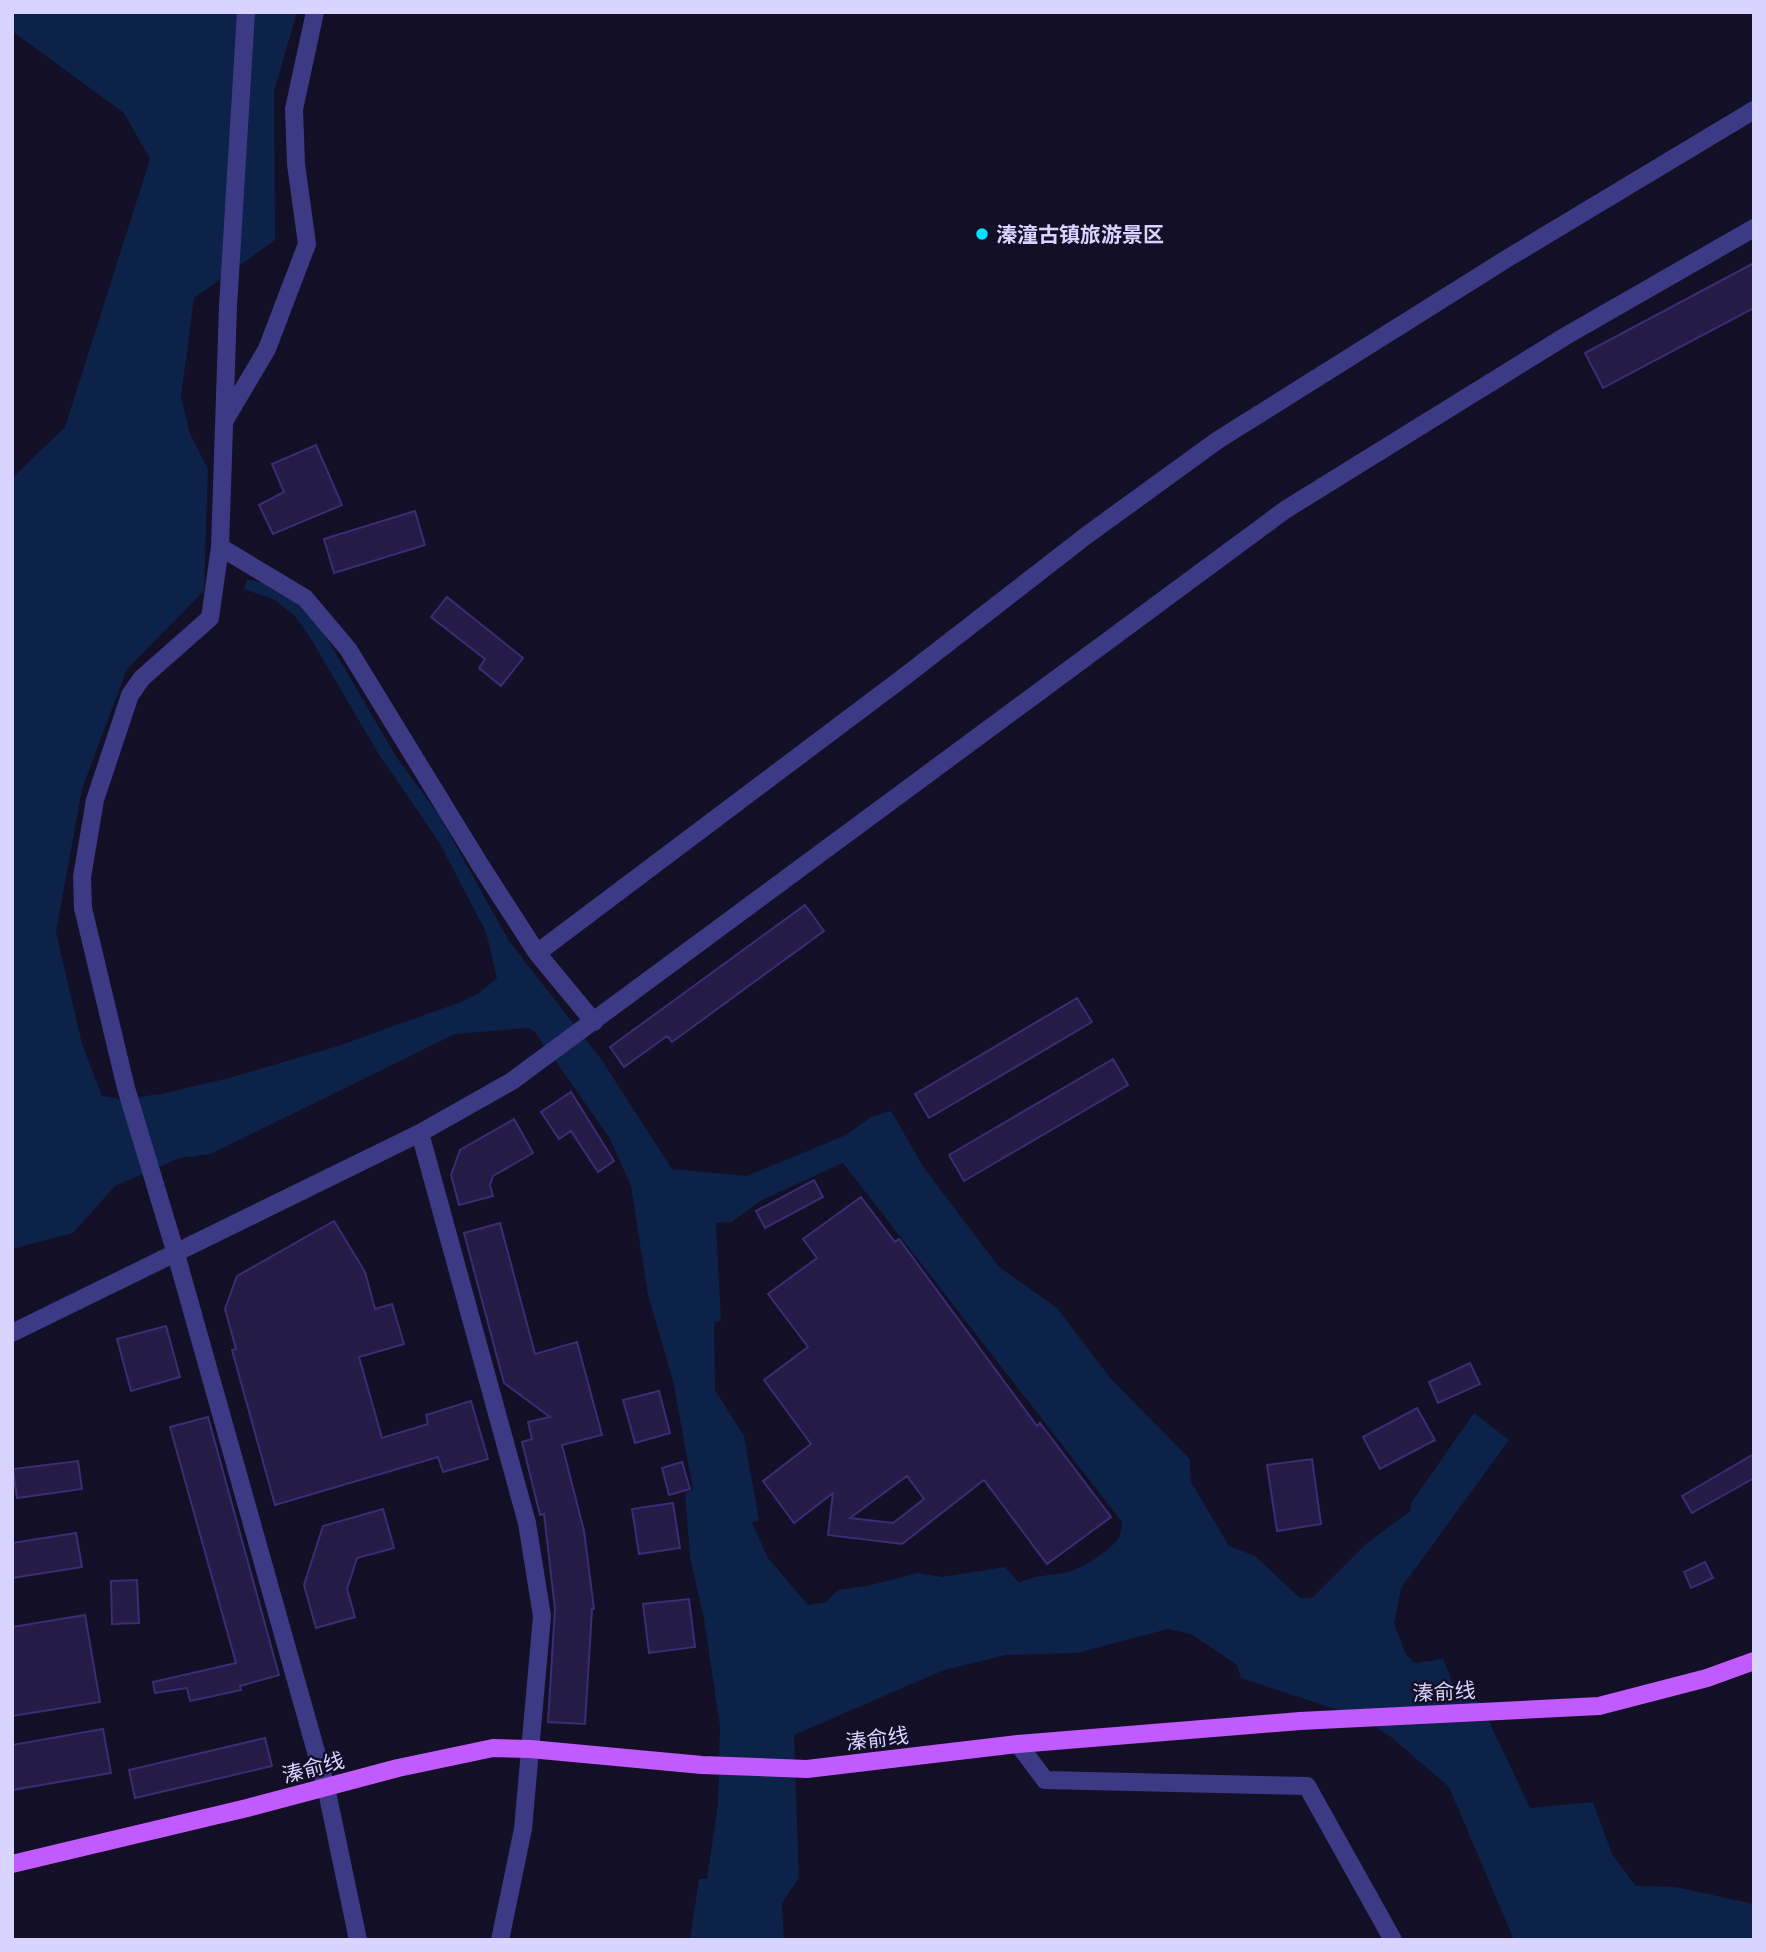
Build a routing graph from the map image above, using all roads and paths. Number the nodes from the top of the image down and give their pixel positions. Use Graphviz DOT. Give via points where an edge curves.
graph roads {
  1 [pos="246,12"];
  2 [pos="315,12"];
  3 [pos="1752,115"];
  4 [pos="1754,228"];
  5 [pos="223,423"];
  6 [pos="220,547"];
  7 [pos="537,953"];
  8 [pos="594,1022"];
  9 [pos="420,1133"];
  10 [pos="176,1254"];
  11 [pos="12,1333"];
  12 [pos="1754,1661"];
  13 [pos="1018,1744"];
  14 [pos="530,1749"];
  15 [pos="326,1787"];
  16 [pos="12,1864"];
  17 [pos="358,1940"];
  18 [pos="500,1940"];
  19 [pos="1392,1940"];
  1 -- 5 [label="street"];
  2 -- 5 [label="street" via="295,109 296,164 307,244 267,349"];
  3 -- 7 [label="street" via="1508,258 1218,440"];
  4 -- 8 [label="street" via="1564,337 1285,510"];
  5 -- 6 [label="street"];
  6 -- 7 [label="street" via="305,598 348,649"];
  6 -- 10 [label="street" via="210,618 142,678 131,695 95,800 82,877 82,908 126,1088"];
  7 -- 8 [label="street"];
  8 -- 9 [label="street" via="512,1081"];
  9 -- 10 [label="street"];
  9 -- 14 [label="street" via="527,1523 542,1616"];
  10 -- 11 [label="street"];
  10 -- 15 [label="street"];
  12 -- 13 [label="main road, 溱俞线" via="1599,1706 1300,1721"];
  13 -- 14 [label="main road, 溱俞线" via="807,1769 702,1765"];
  13 -- 19 [label="street" via="1045,1780 1307,1786"];
  14 -- 15 [label="main road, 溱俞线" via="493,1748"];
  14 -- 18 [label="street" via="523,1829"];
  15 -- 16 [label="main road, 溱俞线"];
  15 -- 17 [label="street"];
}
